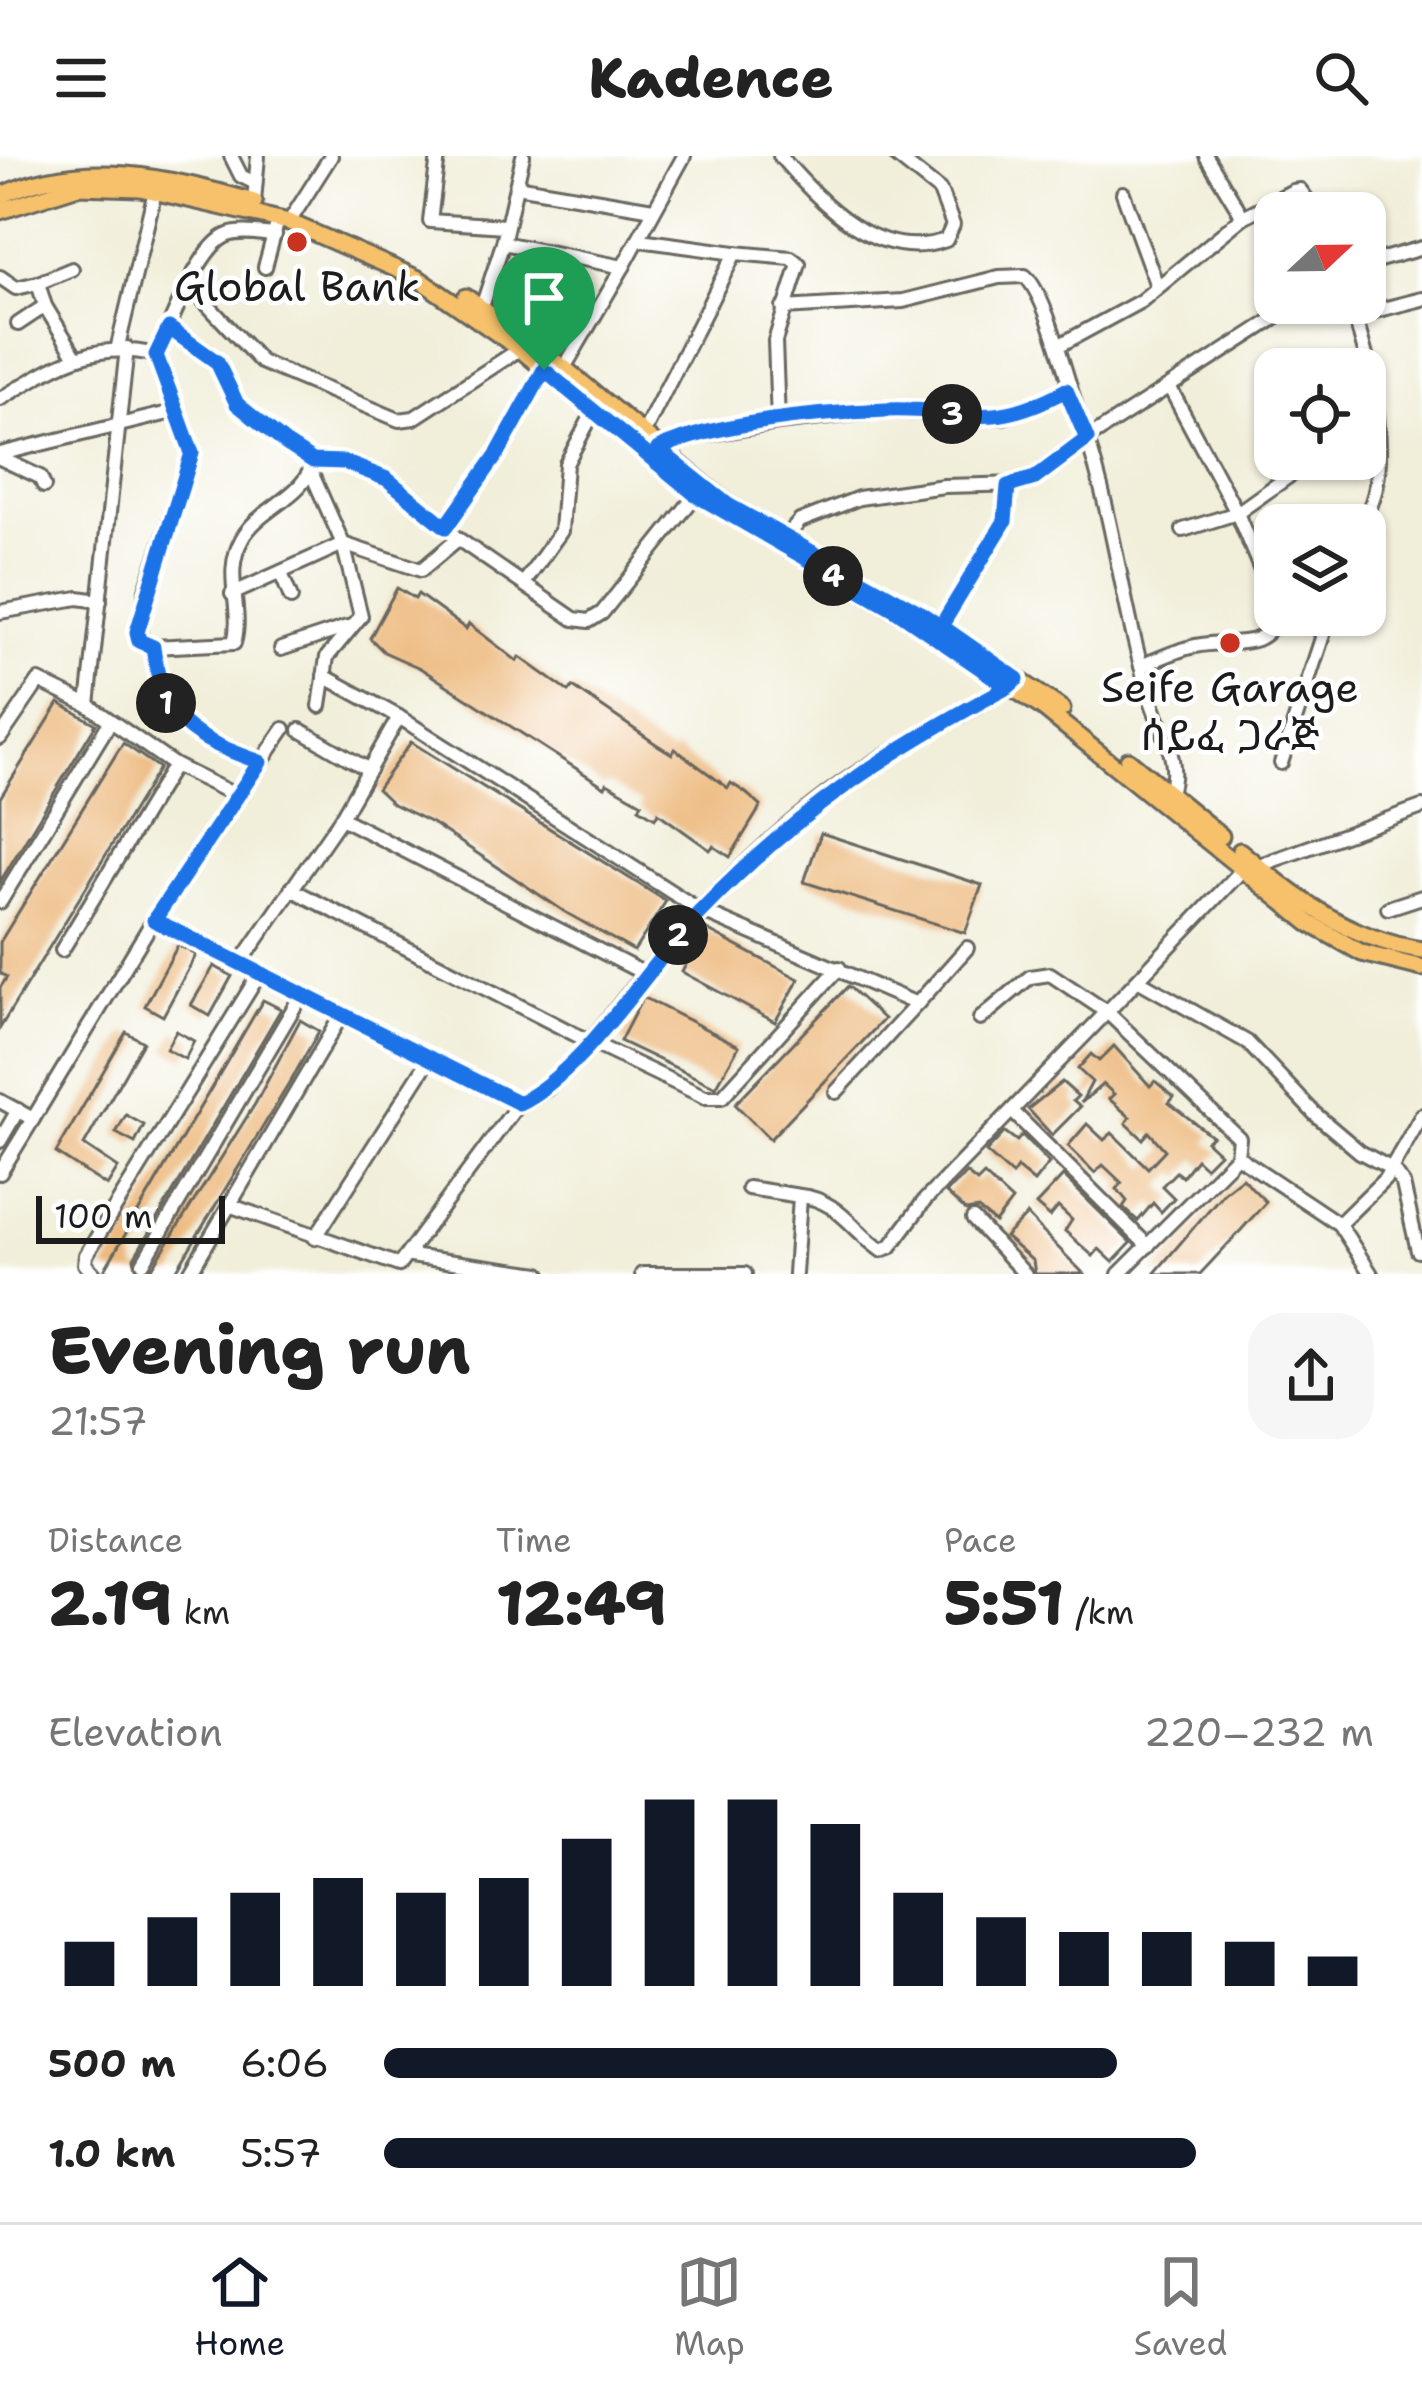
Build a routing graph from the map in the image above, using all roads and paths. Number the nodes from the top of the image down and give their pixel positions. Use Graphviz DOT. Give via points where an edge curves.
graph roads {
  1 [pos="231,156"];
  2 [pos="258,156"];
  3 [pos="331,156"];
  4 [pos="438,156"];
  5 [pos="523,156"];
  6 [pos="684,156"];
  7 [pos="780,156"];
  8 [pos="896,156"];
  9 [pos="1206,156"];
  10 [pos="255,182"];
  11 [pos="516,186"];
  12 [pos="154,191"];
  13 [pos="1124,193"];
  14 [pos="0,196"];
  15 [pos="249,206"];
  16 [pos="653,209"];
  17 [pos="0,211"];
  18 [pos="1254,211"];
  19 [pos="1243,217"];
  20 [pos="283,222"];
  21 [pos="505,226"];
  22 [pos="640,240"];
  23 [pos="503,243"];
  24 [pos="1422,249"];
  25 [pos="735,253"];
  26 [pos="1386,258"];
  27 [pos="265,267"];
  28 [pos="623,267"];
  29 [pos="72,269"];
  30 [pos="0,277"];
  31 [pos="38,283"];
  32 [pos="189,285"];
  33 [pos="1157,286"];
  34 [pos="1422,299"];
  35 [pos="1386,305"];
  36 [pos="44,307"];
  37 [pos="482,307"];
  38 [pos="783,308"];
  39 [pos="18,324"];
  40 [pos="1267,324"];
  41 [pos="169,328"];
  42 [pos="1058,346"];
  43 [pos="123,347"];
  44 [pos="520,349"];
  45 [pos="156,355"];
  46 [pos="76,357"];
  47 [pos="564,368"];
  48 [pos="544,370"];
  49 [pos="1170,388"];
  50 [pos="1066,390"];
  51 [pos="0,399"];
  52 [pos="177,411"];
  53 [pos="595,411"];
  54 [pos="778,424"];
  55 [pos="116,427"];
  56 [pos="641,436"];
  57 [pos="1087,439"];
  58 [pos="658,449"];
  59 [pos="0,456"];
  60 [pos="312,467"];
  61 [pos="1283,480"];
  62 [pos="44,486"];
  63 [pos="1008,486"];
  64 [pos="696,495"];
  65 [pos="1237,513"];
  66 [pos="446,527"];
  67 [pos="1183,530"];
  68 [pos="786,537"];
  69 [pos="458,539"];
  70 [pos="343,544"];
  71 [pos="1254,551"];
  72 [pos="280,573"];
  73 [pos="525,582"];
  74 [pos="232,594"];
  75 [pos="290,598"];
  76 [pos="100,601"];
  77 [pos="0,612"];
  78 [pos="348,626"];
  79 [pos="941,626"];
  80 [pos="1262,636"];
  81 [pos="1323,636"];
  82 [pos="153,647"];
  83 [pos="281,649"];
  84 [pos="1141,666"];
  85 [pos="324,676"];
  86 [pos="1013,683"];
  87 [pos="88,705"];
  88 [pos="320,706"];
  89 [pos="399,717"];
  90 [pos="110,722"];
  91 [pos="284,729"];
  92 [pos="299,730"];
  93 [pos="0,738"];
  94 [pos="260,762"];
  95 [pos="1281,763"];
  96 [pos="174,765"];
  97 [pos="369,770"];
  98 [pos="1169,792"];
  99 [pos="235,795"];
  100 [pos="1422,807"];
  101 [pos="341,818"];
  102 [pos="1253,873"];
  103 [pos="291,889"];
  104 [pos="1422,897"];
  105 [pos="0,902"];
  106 [pos="1388,908"];
  107 [pos="701,911"];
  108 [pos="154,920"];
  109 [pos="968,948"];
  110 [pos="62,950"];
  111 [pos="1422,950"];
  112 [pos="242,961"];
  113 [pos="839,968"];
  114 [pos="1422,968"];
  115 [pos="260,973"];
  116 [pos="643,973"];
  117 [pos="1141,982"];
  118 [pos="302,994"];
  119 [pos="917,1004"];
  120 [pos="1107,1012"];
  121 [pos="341,1016"];
  122 [pos="980,1019"];
  123 [pos="590,1042"];
  124 [pos="430,1058"];
  125 [pos="836,1092"];
  126 [pos="0,1101"];
  127 [pos="519,1103"];
  128 [pos="18,1110"];
  129 [pos="1012,1112"];
  130 [pos="1422,1115"];
  131 [pos="33,1119"];
  132 [pos="0,1141"];
  133 [pos="1237,1156"];
  134 [pos="1392,1169"];
  135 [pos="0,1173"];
  136 [pos="748,1188"];
  137 [pos="800,1196"];
  138 [pos="229,1205"];
  139 [pos="973,1220"];
  140 [pos="1339,1224"];
  141 [pos="315,1238"];
  142 [pos="1148,1246"];
  143 [pos="1418,1251"];
  144 [pos="410,1256"];
  145 [pos="142,1263"];
  146 [pos="94,1274"];
  147 [pos="189,1274"];
  148 [pos="540,1274"];
  149 [pos="642,1274"];
  150 [pos="745,1274"];
  151 [pos="795,1274"];
  152 [pos="1025,1274"];
  153 [pos="1119,1274"];
  154 [pos="1371,1274"];
  1 -- 10 [label="street" via="241,176"];
  2 -- 10 [label="street"];
  3 -- 20 [label="street"];
  4 -- 21 [label="street" via="430,220"];
  5 -- 11 [label="street"];
  6 -- 16 [label="street"];
  7 -- 8 [label="street" via="873,238 901,248 946,240 953,225 940,190"];
  9 -- 19 [label="street"];
  10 -- 15 [label="street"];
  11 -- 16 [label="street"];
  11 -- 21 [label="street"];
  12 -- 15 [label="main road"];
  12 -- 17 [label="main road" via="78,186"];
  12 -- 43 [label="street"];
  13 -- 33 [label="street"];
  14 -- 15 [label="main road" via="61,175 100,172"];
  15 -- 20 [label="main road"];
  16 -- 22 [label="street"];
  18 -- 19 [label="street"];
  19 -- 33 [label="street"];
  20 -- 27 [label="street"];
  20 -- 32 [label="street" via="224,237"];
  20 -- 37 [label="main road" via="389,253"];
  20 -- 44 [label="main road" via="419,279"];
  21 -- 23 [label="street"];
  22 -- 25 [label="street"];
  22 -- 28 [label="street"];
  23 -- 28 [label="street"];
  23 -- 37 [label="street"];
  24 -- 26 [label="street"];
  25 -- 38 [label="street" via="796,260"];
  25 -- 56 [label="street"];
  28 -- 47 [label="street"];
  29 -- 31 [label="street"];
  30 -- 31 [label="street" via="16,287"];
  31 -- 36 [label="street"];
  32 -- 41 [label="street"];
  32 -- 44 [label="street" via="261,362 399,420 415,418"];
  33 -- 42 [label="street"];
  34 -- 35 [label="street"];
  36 -- 39 [label="street"];
  36 -- 46 [label="street"];
  37 -- 47 [label="main road"];
  38 -- 42 [label="street" via="903,301 1025,276"];
  38 -- 54 [label="street" via="773,368"];
  40 -- 49 [label="street"];
  41 -- 45 [label="street"];
  41 -- 60 [label="street" via="217,362 237,404"];
  42 -- 50 [label="street"];
  43 -- 45 [label="street"];
  43 -- 46 [label="street"];
  43 -- 55 [label="street"];
  44 -- 48 [label="main road"];
  45 -- 52 [label="street"];
  46 -- 51 [label="street"];
  47 -- 56 [label="main road"];
  48 -- 53 [label="main road"];
  48 -- 66 [label="street"];
  49 -- 57 [label="street"];
  49 -- 65 [label="street"];
  50 -- 54 [label="street" via="1004,417 882,410"];
  50 -- 57 [label="street"];
  52 -- 55 [label="street"];
  52 -- 82 [label="street" via="192,453 137,632"];
  53 -- 64 [label="main road"];
  53 -- 73 [label="street" via="566,464 561,531"];
  54 -- 58 [label="street"];
  55 -- 59 [label="street"];
  55 -- 76 [label="street"];
  56 -- 58 [label="main road"];
  57 -- 63 [label="street" via="1035,478"];
  57 -- 84 [label="street" via="1112,515"];
  58 -- 68 [label="main road" via="728,505"];
  59 -- 62 [label="street"];
  60 -- 66 [label="street" via="344,462 387,479"];
  60 -- 70 [label="street"];
  60 -- 74 [label="street" via="241,540"];
  61 -- 65 [label="street"];
  63 -- 68 [label="street" via="859,498 800,521"];
  63 -- 79 [label="street" via="1005,521"];
  64 -- 73 [label="street" via="589,621 574,619"];
  64 -- 86 [label="main road"];
  65 -- 67 [label="street"];
  65 -- 71 [label="street"];
  66 -- 69 [label="street"];
  68 -- 79 [label="main road"];
  69 -- 70 [label="street" via="421,570"];
  69 -- 73 [label="street"];
  70 -- 72 [label="street"];
  70 -- 78 [label="street" via="361,616"];
  72 -- 74 [label="street"];
  72 -- 75 [label="street"];
  74 -- 82 [label="street" via="233,644"];
  76 -- 77 [label="street"];
  76 -- 87 [label="street"];
  78 -- 83 [label="street"];
  78 -- 85 [label="street"];
  79 -- 86 [label="main road"];
  80 -- 84 [label="street" via="1196,645"];
  81 -- 95 [label="street"];
  82 -- 94 [label="street" via="172,715 203,739"];
  84 -- 98 [label="street" via="1174,764"];
  85 -- 88 [label="street"];
  85 -- 89 [label="street"];
  86 -- 98 [label="main road"];
  86 -- 102 [label="main road"];
  86 -- 107 [label="street" via="866,766 788,826"];
  87 -- 90 [label="street"];
  87 -- 93 [label="street" via="39,681"];
  89 -- 97 [label="street"];
  89 -- 107 [label="street"];
  90 -- 96 [label="street"];
  90 -- 105 [label="street"];
  91 -- 94 [label="street"];
  92 -- 97 [label="street"];
  94 -- 99 [label="street"];
  96 -- 99 [label="street"];
  96 -- 110 [label="street"];
  97 -- 101 [label="street"];
  98 -- 102 [label="main road"];
  99 -- 108 [label="street"];
  100 -- 102 [label="street"];
  101 -- 103 [label="street"];
  101 -- 116 [label="street"];
  102 -- 111 [label="main road" via="1345,928"];
  102 -- 114 [label="main road" via="1327,935"];
  102 -- 117 [label="street"];
  103 -- 112 [label="street"];
  103 -- 123 [label="street"];
  104 -- 106 [label="street"];
  107 -- 113 [label="street"];
  107 -- 116 [label="street"];
  108 -- 112 [label="street"];
  108 -- 131 [label="street"];
  109 -- 119 [label="street"];
  112 -- 115 [label="street"];
  113 -- 119 [label="street"];
  113 -- 123 [label="street" via="722,1097 705,1097"];
  115 -- 118 [label="street"];
  115 -- 146 [label="street" via="86,1255"];
  116 -- 123 [label="street"];
  117 -- 120 [label="street"];
  117 -- 134 [label="street" via="1247,1042 1315,1114"];
  118 -- 121 [label="street"];
  118 -- 145 [label="street"];
  119 -- 125 [label="street"];
  120 -- 122 [label="street" via="1050,974 1030,977"];
  120 -- 129 [label="street"];
  120 -- 133 [label="street" via="1236,1131"];
  121 -- 124 [label="street"];
  121 -- 138 [label="street"];
  123 -- 127 [label="street" via="547,1089"];
  124 -- 127 [label="street"];
  124 -- 141 [label="street"];
  126 -- 128 [label="street"];
  127 -- 144 [label="street"];
  128 -- 131 [label="street"];
  128 -- 132 [label="street"];
  129 -- 137 [label="street" via="890,1247 872,1244 824,1201"];
  129 -- 142 [label="street"];
  130 -- 134 [label="street"];
  131 -- 135 [label="street"];
  133 -- 140 [label="street"];
  133 -- 142 [label="street"];
  134 -- 140 [label="street"];
  134 -- 143 [label="street"];
  136 -- 137 [label="street"];
  137 -- 151 [label="street"];
  138 -- 141 [label="street"];
  138 -- 147 [label="street"];
  139 -- 152 [label="street"];
  140 -- 154 [label="street"];
  141 -- 144 [label="street" via="392,1264"];
  142 -- 153 [label="street"];
  144 -- 148 [label="street"];
  149 -- 150 [label="street"];
}
